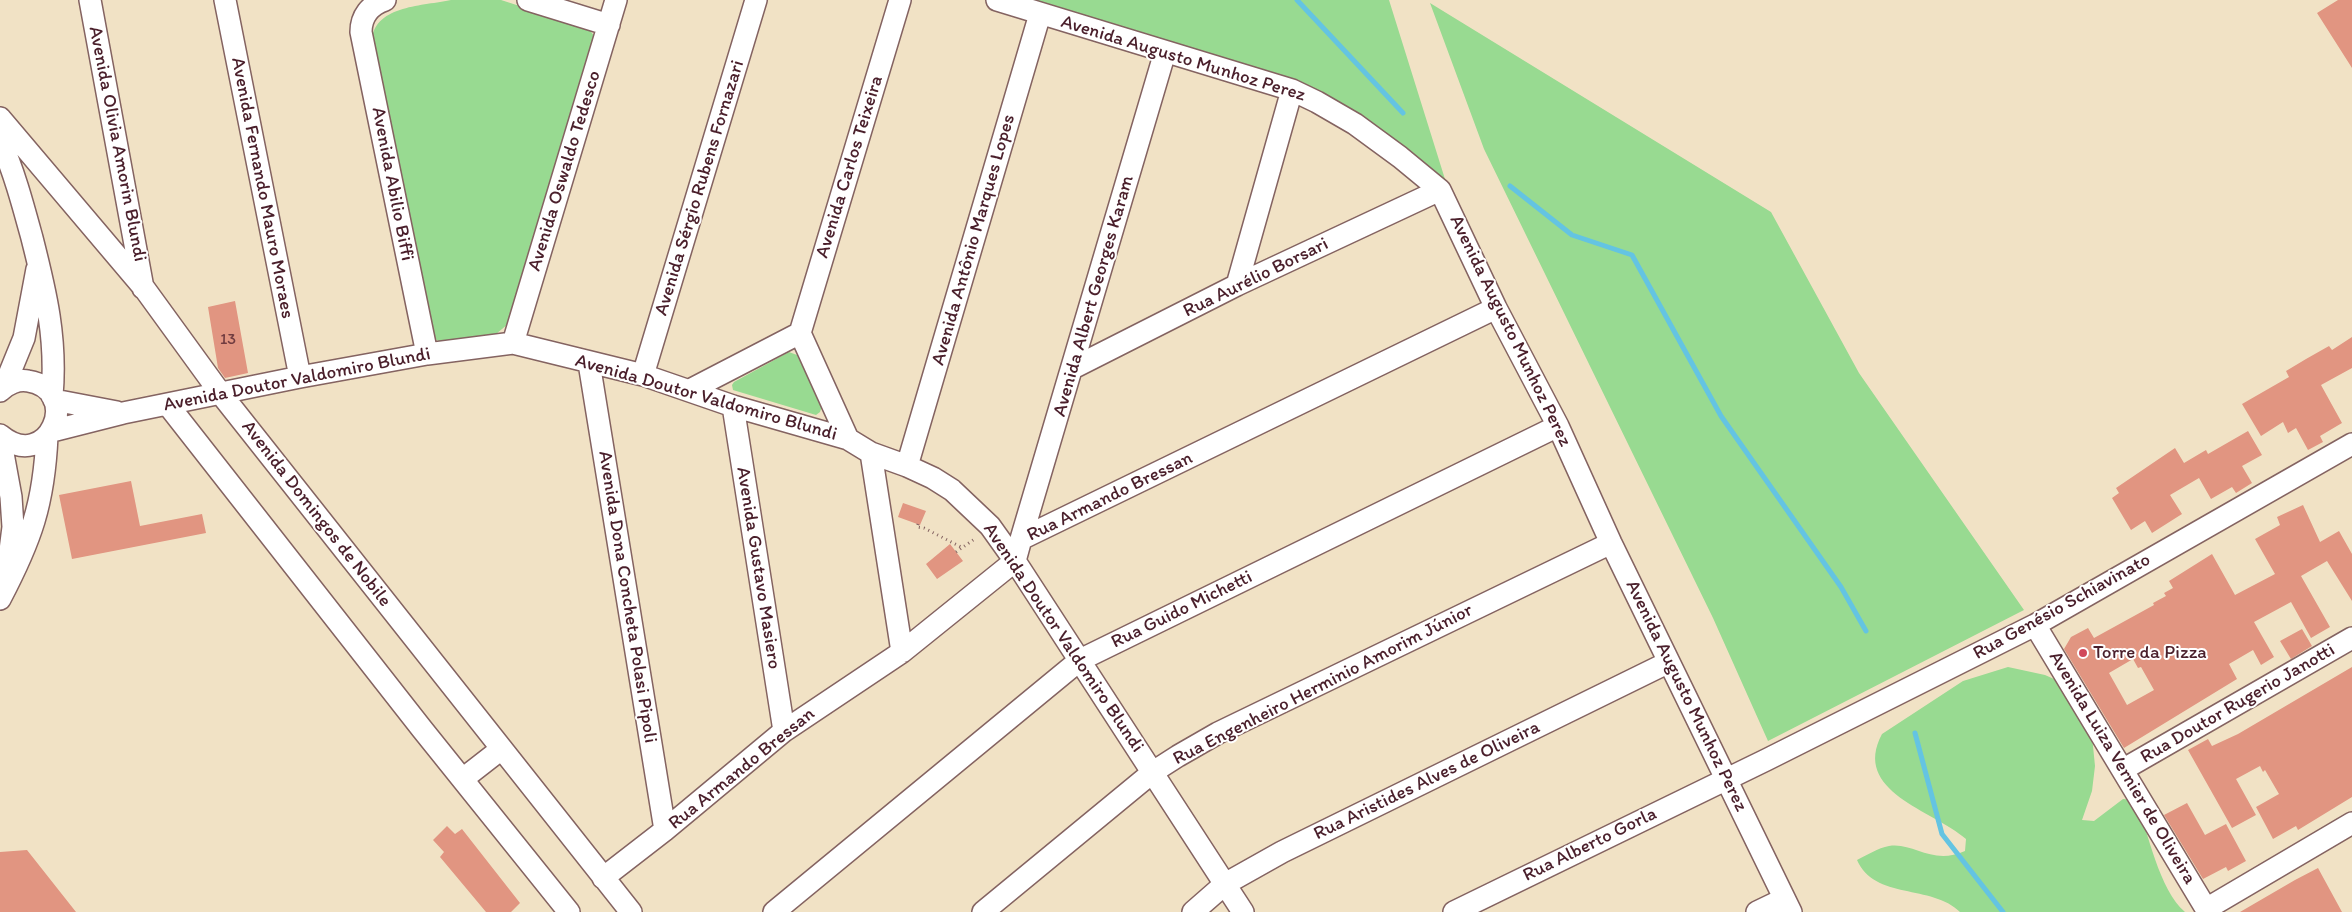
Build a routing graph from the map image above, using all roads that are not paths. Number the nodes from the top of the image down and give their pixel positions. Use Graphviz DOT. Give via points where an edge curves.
graph roads {
  1 [pos="90,0"];
  2 [pos="224,0"];
  3 [pos="385,0"];
  4 [pos="528,0"];
  5 [pos="616,0"];
  6 [pos="756,0"];
  7 [pos="900,0"];
  8 [pos="997,0"];
  9 [pos="1040,14"];
  10 [pos="609,25"];
  11 [pos="1165,52"];
  12 [pos="1292,90"];
  13 [pos="0,118"];
  14 [pos="0,140"];
  15 [pos="1440,190"];
  16 [pos="38,261"];
  17 [pos="1237,285"];
  18 [pos="144,288"];
  19 [pos="1496,308"];
  20 [pos="800,333"];
  21 [pos="513,343"];
  22 [pos="426,354"];
  23 [pos="589,363"];
  24 [pos="1073,368"];
  25 [pos="643,375"];
  26 [pos="300,377"];
  27 [pos="2,389"];
  28 [pos="690,390"];
  29 [pos="221,394"];
  30 [pos="53,398"];
  31 [pos="168,405"];
  32 [pos="733,406"];
  33 [pos="122,413"];
  34 [pos="1558,426"];
  35 [pos="49,434"];
  36 [pos="0,436"];
  37 [pos="848,439"];
  38 [pos="2352,444"];
  39 [pos="871,453"];
  40 [pos="907,466"];
  41 [pos="1021,539"];
  42 [pos="1611,543"];
  43 [pos="1015,561"];
  44 [pos="2,595"];
  45 [pos="2035,625"];
  46 [pos="2352,638"];
  47 [pos="902,652"];
  48 [pos="1080,660"];
  49 [pos="1669,662"];
  50 [pos="784,730"];
  51 [pos="500,750"];
  52 [pos="2124,770"];
  53 [pos="1154,772"];
  54 [pos="464,778"];
  55 [pos="1727,778"];
  56 [pos="2352,823"];
  57 [pos="665,830"];
  58 [pos="604,878"];
  59 [pos="1225,884"];
  60 [pos="1787,905"];
  61 [pos="2207,911"];
  62 [pos="569,912"];
  63 [pos="631,912"];
  64 [pos="774,912"];
  65 [pos="983,912"];
  66 [pos="1193,912"];
  67 [pos="1242,912"];
  68 [pos="1454,912"];
  69 [pos="1757,912"];
  1 -- 18 [label="street, Avenida Olivia Amorin Blundi"];
  2 -- 26 [label="street, Avenida Fernando Mauro Moraes"];
  3 -- 22 [label="street, Avenida Abilio Biffi" via="366,14 361,32"];
  4 -- 10 [label="street"];
  5 -- 10 [label="street, Avenida Oswaldo Tedesco"];
  6 -- 25 [label="street, Avenida Sérgio Rubens Fornazari"];
  7 -- 20 [label="street, Avenida Carlos Teixeira"];
  8 -- 9 [label="street, Avenida Augusto Munhoz Perez"];
  9 -- 11 [label="street, Avenida Augusto Munhoz Perez"];
  9 -- 40 [label="street, Avenida Antônio Marques Lopes"];
  10 -- 21 [label="street, Avenida Oswaldo Tedesco"];
  11 -- 12 [label="street, Avenida Augusto Munhoz Perez"];
  11 -- 24 [label="street, Avenida Albert Georges Karam"];
  12 -- 15 [label="street, Avenida Augusto Munhoz Perez" via="1356,124"];
  12 -- 17 [label="street"];
  13 -- 18 [label="street, Avenida Domingos de Nobile"];
  14 -- 16 [label="street" via="22,198"];
  15 -- 17 [label="street, Rua Aurélio Borsari"];
  15 -- 19 [label="street, Avenida Augusto Munhoz Perez"];
  16 -- 27 [label="street" via="24,338"];
  16 -- 30 [label="street" via="53,328"];
  17 -- 24 [label="street, Rua Aurélio Borsari"];
  18 -- 29 [label="street, Avenida Domingos de Nobile"];
  19 -- 34 [label="street, Avenida Augusto Munhoz Perez"];
  19 -- 41 [label="street, Rua Armando Bressan"];
  20 -- 28 [label="street"];
  20 -- 37 [label="street"];
  21 -- 22 [label="street, Avenida Doutor Valdomiro Blundi"];
  21 -- 23 [label="street, Avenida Doutor Valdomiro Blundi"];
  22 -- 26 [label="street, Avenida Doutor Valdomiro Blundi"];
  23 -- 25 [label="street, Avenida Doutor Valdomiro Blundi"];
  23 -- 57 [label="street, Avenida Dona Concheta Polasi Pipoli"];
  24 -- 41 [label="street, Avenida Albert Georges Karam"];
  25 -- 28 [label="street, Avenida Doutor Valdomiro Blundi"];
  26 -- 29 [label="street, Avenida Doutor Valdomiro Blundi"];
  27 -- 30 [label="street" via="14,382 30,381 45,388"];
  28 -- 32 [label="street, Avenida Doutor Valdomiro Blundi"];
  29 -- 31 [label="street, Avenida Doutor Valdomiro Blundi"];
  29 -- 51 [label="street, Avenida Domingos de Nobile"];
  30 -- 33 [label="street, Avenida Doutor Valdomiro Blundi"];
  30 -- 35 [label="street" via="57,416"];
  31 -- 33 [label="street, Avenida Doutor Valdomiro Blundi"];
  31 -- 54 [label="street"];
  32 -- 37 [label="street, Avenida Doutor Valdomiro Blundi"];
  32 -- 50 [label="street, Avenida Gustavo Masiero"];
  33 -- 35 [label="street, Avenida Doutor Valdomiro Blundi"];
  34 -- 42 [label="street, Avenida Augusto Munhoz Perez"];
  34 -- 48 [label="street, Rua Guido Michetti"];
  35 -- 36 [label="street, Avenida Doutor Valdomiro Blundi" via="34,444 18,446"];
  35 -- 44 [label="street" via="40,505 29,541"];
  36 -- 44 [label="street" via="13,527"];
  37 -- 39 [label="street, Avenida Doutor Valdomiro Blundi"];
  38 -- 45 [label="street, Rua Genésio Schiavinato"];
  39 -- 40 [label="street, Avenida Doutor Valdomiro Blundi"];
  39 -- 47 [label="street"];
  40 -- 43 [label="street, Avenida Doutor Valdomiro Blundi" via="952,490 990,526"];
  41 -- 43 [label="street, Rua Armando Bressan"];
  42 -- 49 [label="street, Avenida Augusto Munhoz Perez"];
  42 -- 53 [label="street, Rua Engenheiro Herminio Amorim Júnior" via="1218,733"];
  43 -- 47 [label="street, Rua Armando Bressan"];
  43 -- 48 [label="street, Avenida Doutor Valdomiro Blundi"];
  45 -- 52 [label="street, Avenida Luiza Vernier de Oliveira"];
  45 -- 55 [label="street, Rua Genésio Schiavinato"];
  46 -- 52 [label="street, Rua Doutor Rugerio Janotti"];
  47 -- 50 [label="street, Rua Armando Bressan"];
  48 -- 53 [label="street, Avenida Doutor Valdomiro Blundi"];
  48 -- 64 [label="street, Rua Guido Michetti"];
  49 -- 55 [label="street, Avenida Augusto Munhoz Perez"];
  49 -- 59 [label="street, Rua Aristides Alves de Oliveira" via="1291,848"];
  50 -- 57 [label="street, Rua Armando Bressan"];
  51 -- 54 [label="street"];
  51 -- 58 [label="street, Avenida Domingos de Nobile"];
  52 -- 61 [label="street, Avenida Luiza Vernier de Oliveira"];
  53 -- 59 [label="street, Avenida Doutor Valdomiro Blundi"];
  53 -- 65 [label="street, Rua Engenheiro Herminio Amorim Júnior"];
  54 -- 62 [label="street"];
  55 -- 60 [label="street, Avenida Augusto Munhoz Perez"];
  55 -- 68 [label="street, Rua Alberto Gorla"];
  56 -- 61 [label="street"];
  57 -- 58 [label="street, Rua Armando Bressan"];
  58 -- 63 [label="street, Avenida Domingos de Nobile"];
  59 -- 66 [label="street, Rua Aristides Alves de Oliveira"];
  59 -- 67 [label="street, Avenida Doutor Valdomiro Blundi"];
  60 -- 69 [label="street"];
}
